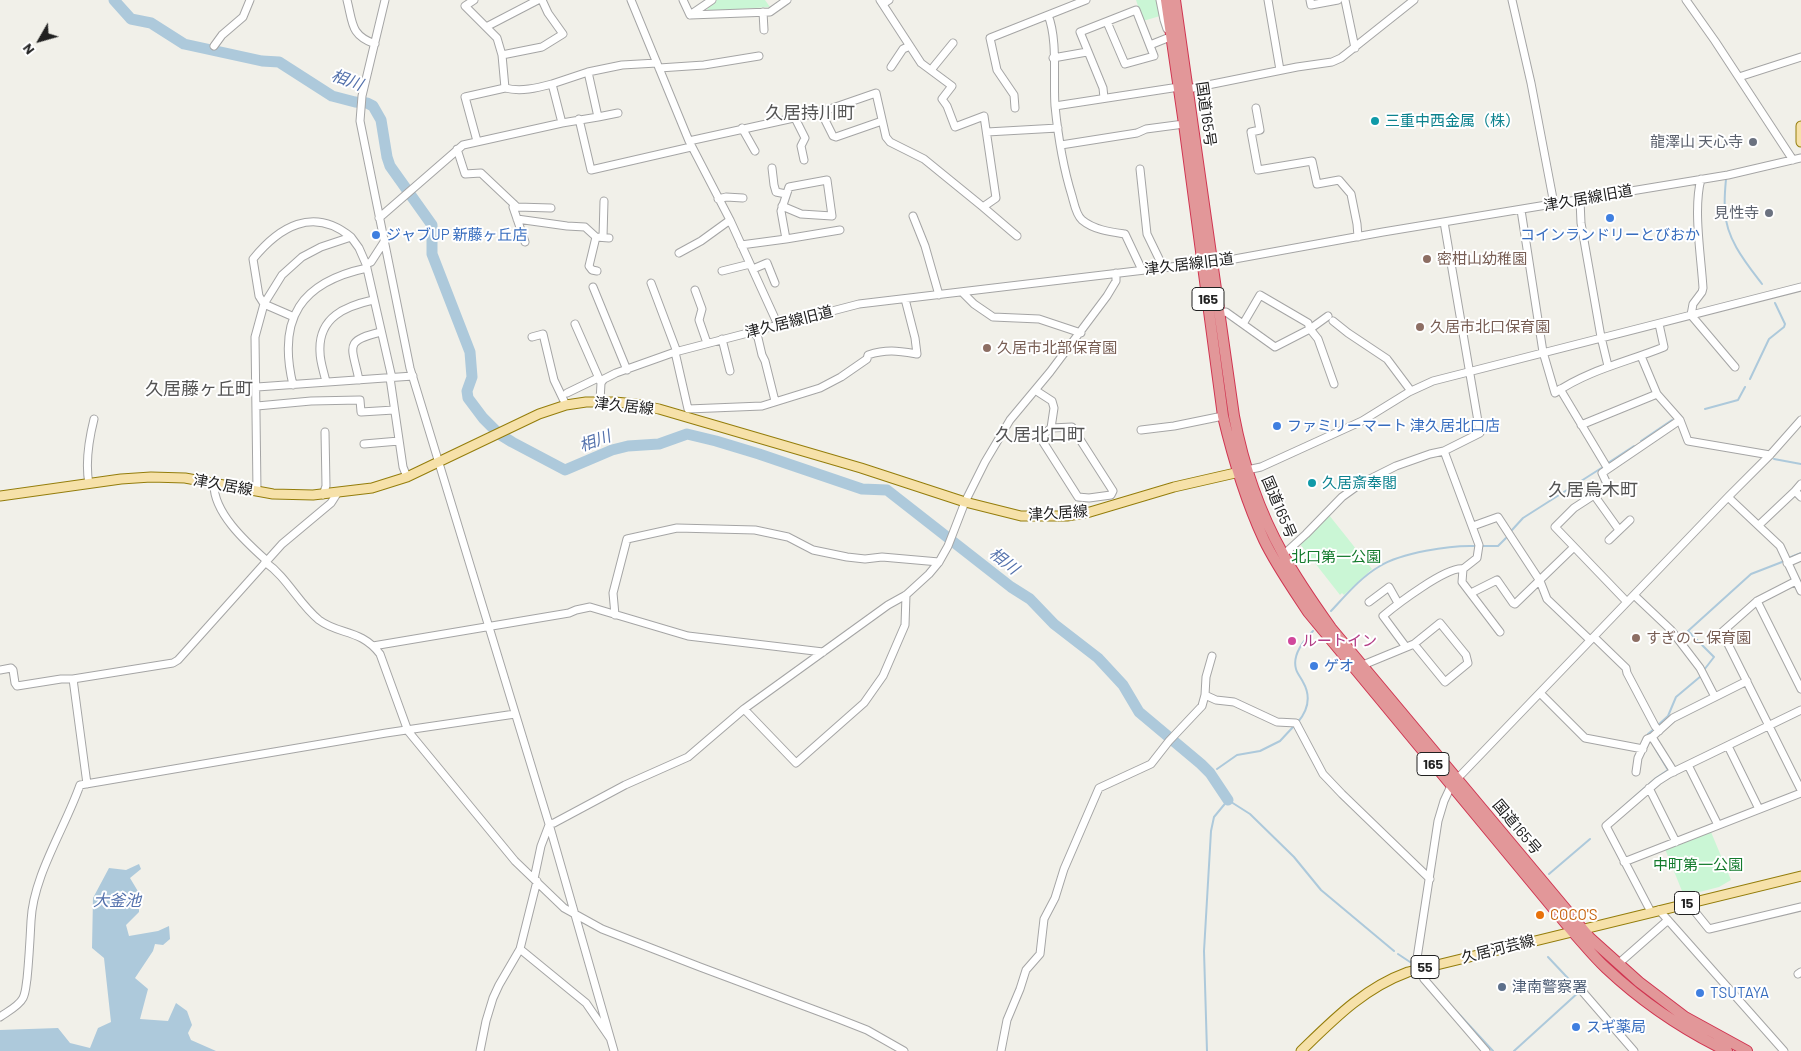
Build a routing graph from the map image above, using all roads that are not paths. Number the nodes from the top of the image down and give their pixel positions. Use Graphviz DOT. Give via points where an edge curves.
graph roads {
  1 [pos="250,0"];
  2 [pos="348,0"];
  3 [pos="385,0"];
  4 [pos="474,0"];
  5 [pos="540,0"];
  6 [pos="631,0"];
  7 [pos="683,0"];
  8 [pos="712,0"];
  9 [pos="787,0"];
  10 [pos="1086,0"];
  11 [pos="1160,0"];
  12 [pos="1166,0"];
  13 [pos="1175,0"];
  14 [pos="1268,0"];
  15 [pos="1310,0"];
  16 [pos="1338,0"];
  17 [pos="1345,0"];
  18 [pos="1414,0"];
  19 [pos="1512,0"];
  20 [pos="1686,0"];
  21 [pos="884,1"];
  22 [pos="462,3"];
  23 [pos="763,12"];
  24 [pos="1048,15"];
  25 [pos="690,16"];
  26 [pos="1107,22"];
  27 [pos="486,28"];
  28 [pos="764,30"];
  29 [pos="1171,40"];
  30 [pos="954,43"];
  31 [pos="375,44"];
  32 [pos="1150,45"];
  33 [pos="214,46"];
  34 [pos="910,46"];
  35 [pos="1355,48"];
  36 [pos="1087,52"];
  37 [pos="502,55"];
  38 [pos="759,56"];
  39 [pos="1801,57"];
  40 [pos="1053,58"];
  41 [pos="658,65"];
  42 [pos="890,67"];
  43 [pos="931,70"];
  44 [pos="1280,70"];
  45 [pos="588,72"];
  46 [pos="1738,77"];
  47 [pos="552,84"];
  48 [pos="505,88"];
  49 [pos="1183,88"];
  50 [pos="1104,98"];
  51 [pos="1055,106"];
  52 [pos="1016,108"];
  53 [pos="1256,108"];
  54 [pos="821,112"];
  55 [pos="618,113"];
  56 [pos="598,117"];
  57 [pos="795,118"];
  58 [pos="579,119"];
  59 [pos="882,122"];
  60 [pos="562,123"];
  61 [pos="1184,124"];
  62 [pos="1801,126"];
  63 [pos="742,128"];
  64 [pos="1058,128"];
  65 [pos="987,132"];
  66 [pos="833,136"];
  67 [pos="825,139"];
  68 [pos="477,141"];
  69 [pos="1801,142"];
  70 [pos="690,144"];
  71 [pos="1061,145"];
  72 [pos="457,149"];
  73 [pos="755,152"];
  74 [pos="1801,158"];
  75 [pos="804,160"];
  76 [pos="1793,160"];
  77 [pos="772,168"];
  78 [pos="1140,169"];
  79 [pos="1701,178"];
  80 [pos="786,194"];
  81 [pos="743,198"];
  82 [pos="718,199"];
  83 [pos="1580,200"];
  84 [pos="604,201"];
  85 [pos="514,204"];
  86 [pos="1554,204"];
  87 [pos="782,206"];
  88 [pos="983,207"];
  89 [pos="551,208"];
  90 [pos="1521,210"];
  91 [pos="913,216"];
  92 [pos="379,218"];
  93 [pos="517,218"];
  94 [pos="730,220"];
  95 [pos="1444,222"];
  96 [pos="840,230"];
  97 [pos="1017,236"];
  98 [pos="351,237"];
  99 [pos="603,237"];
  100 [pos="1358,237"];
  101 [pos="786,239"];
  102 [pos="384,242"];
  103 [pos="525,242"];
  104 [pos="741,246"];
  105 [pos="679,252"];
  106 [pos="1208,263"];
  107 [pos="366,266"];
  108 [pos="752,267"];
  109 [pos="1163,267"];
  110 [pos="1142,270"];
  111 [pos="597,271"];
  112 [pos="722,271"];
  113 [pos="1116,273"];
  114 [pos="651,283"];
  115 [pos="775,283"];
  116 [pos="593,287"];
  117 [pos="1801,287"];
  118 [pos="694,290"];
  119 [pos="962,292"];
  120 [pos="939,295"];
  121 [pos="905,299"];
  122 [pos="373,300"];
  123 [pos="264,304"];
  124 [pos="1220,313"];
  125 [pos="1691,315"];
  126 [pos="294,317"];
  127 [pos="575,324"];
  128 [pos="1243,324"];
  129 [pos="1659,324"];
  130 [pos="778,325"];
  131 [pos="1310,329"];
  132 [pos="753,331"];
  133 [pos="381,332"];
  134 [pos="1081,333"];
  135 [pos="532,337"];
  136 [pos="1601,337"];
  137 [pos="722,339"];
  138 [pos="707,343"];
  139 [pos="676,352"];
  140 [pos="1543,352"];
  141 [pos="1641,356"];
  142 [pos="1608,366"];
  143 [pos="1735,368"];
  144 [pos="627,370"];
  145 [pos="730,371"];
  146 [pos="1469,372"];
  147 [pos="413,376"];
  148 [pos="391,378"];
  149 [pos="359,380"];
  150 [pos="600,381"];
  151 [pos="326,382"];
  152 [pos="1334,384"];
  153 [pos="293,385"];
  154 [pos="256,387"];
  155 [pos="1560,389"];
  156 [pos="1035,390"];
  157 [pos="1411,391"];
  158 [pos="567,393"];
  159 [pos="1657,394"];
  160 [pos="600,401"];
  161 [pos="775,401"];
  162 [pos="257,406"];
  163 [pos="566,406"];
  164 [pos="394,410"];
  165 [pos="687,413"];
  166 [pos="1223,416"];
  167 [pos="94,419"];
  168 [pos="1680,420"];
  169 [pos="1801,420"];
  170 [pos="1581,425"];
  171 [pos="1051,428"];
  172 [pos="1141,430"];
  173 [pos="326,432"];
  174 [pos="399,441"];
  175 [pos="364,444"];
  176 [pos="1444,451"];
  177 [pos="1770,455"];
  178 [pos="439,460"];
  179 [pos="1608,469"];
  180 [pos="1243,472"];
  181 [pos="407,477"];
  182 [pos="214,482"];
  183 [pos="89,484"];
  184 [pos="1801,484"];
  185 [pos="257,491"];
  186 [pos="1795,491"];
  187 [pos="338,492"];
  188 [pos="323,495"];
  189 [pos="1594,495"];
  190 [pos="0,496"];
  191 [pos="1728,497"];
  192 [pos="1801,497"];
  193 [pos="965,502"];
  194 [pos="1630,520"];
  195 [pos="1759,525"];
  196 [pos="1473,526"];
  197 [pos="1619,530"];
  198 [pos="1609,540"];
  199 [pos="1574,547"];
  200 [pos="1283,555"];
  201 [pos="1801,556"];
  202 [pos="266,562"];
  203 [pos="939,562"];
  204 [pos="1787,563"];
  205 [pos="1463,569"];
  206 [pos="1540,581"];
  207 [pos="1796,581"];
  208 [pos="1801,591"];
  209 [pos="1471,593"];
  210 [pos="906,595"];
  211 [pos="1634,595"];
  212 [pos="1757,601"];
  213 [pos="1368,602"];
  214 [pos="1627,602"];
  215 [pos="1398,603"];
  216 [pos="616,614"];
  217 [pos="489,627"];
  218 [pos="1500,632"];
  219 [pos="1592,639"];
  220 [pos="1414,644"];
  221 [pos="373,646"];
  222 [pos="1406,647"];
  223 [pos="823,652"];
  224 [pos="1212,656"];
  225 [pos="1363,665"];
  226 [pos="0,670"];
  227 [pos="73,679"];
  228 [pos="1747,681"];
  229 [pos="1801,690"];
  230 [pos="1540,693"];
  231 [pos="1205,695"];
  232 [pos="1715,697"];
  233 [pos="744,709"];
  234 [pos="1801,710"];
  235 [pos="515,714"];
  236 [pos="1769,725"];
  237 [pos="1657,729"];
  238 [pos="408,731"];
  239 [pos="1652,737"];
  240 [pos="1728,746"];
  241 [pos="1643,749"];
  242 [pos="1688,765"];
  243 [pos="1636,772"];
  244 [pos="1674,772"];
  245 [pos="1454,783"];
  246 [pos="87,784"];
  247 [pos="1649,788"];
  248 [pos="1801,791"];
  249 [pos="1759,809"];
  250 [pos="549,824"];
  251 [pos="1718,825"];
  252 [pos="1676,842"];
  253 [pos="1624,862"];
  254 [pos="1801,876"];
  255 [pos="535,880"];
  256 [pos="1430,880"];
  257 [pos="1688,903"];
  258 [pos="1801,907"];
  259 [pos="1655,911"];
  260 [pos="575,913"];
  261 [pos="1668,920"];
  262 [pos="1583,929"];
  263 [pos="1572,931"];
  264 [pos="520,949"];
  265 [pos="1618,964"];
  266 [pos="1419,969"];
  267 [pos="1582,991"];
  268 [pos="0,1017"];
  269 [pos="612,1040"];
  270 [pos="480,1051"];
  271 [pos="614,1051"];
  272 [pos="904,1051"];
  273 [pos="1001,1051"];
  274 [pos="1301,1051"];
  275 [pos="1486,1051"];
  276 [pos="1634,1051"];
  277 [pos="1727,1051"];
  278 [pos="1748,1051"];
  279 [pos="1784,1051"];
  1 -- 33 [label="street" via="243,17 222,34"];
  2 -- 31 [label="street" via="355,33"];
  3 -- 31 [label="street"];
  4 -- 22 [label="street"];
  5 -- 27 [label="street"];
  5 -- 37 [label="street" via="563,34 542,47"];
  6 -- 41 [label="street"];
  7 -- 25 [label="street"];
  8 -- 25 [label="street"];
  9 -- 23 [label="street" via="770,12"];
  10 -- 24 [label="street"];
  11 -- 29 [label="street, 国道165号 / 165"];
  12 -- 29 [label="highway, 国道165号 / 165"];
  13 -- 49 [label="highway, 国道165号 / 165"];
  14 -- 44 [label="street"];
  15 -- 16 [label="street" via="1311,5"];
  17 -- 35 [label="street"];
  18 -- 35 [label="street"];
  19 -- 86 [label="street"];
  20 -- 46 [label="street"];
  21 -- 34 [label="street"];
  22 -- 27 [label="street"];
  23 -- 25 [label="street"];
  23 -- 28 [label="street"];
  24 -- 40 [label="street" via="1053,28"];
  24 -- 52 [label="street" via="990,38 997,70 1014,95"];
  26 -- 32 [label="street" via="1136,10"];
  26 -- 32 [label="street" via="1124,64 1154,56"];
  26 -- 36 [label="street" via="1080,32"];
  27 -- 37 [label="street" via="497,38"];
  29 -- 32 [label="street"];
  29 -- 49 [label="highway, 国道165号 / 165"];
  30 -- 43 [label="street"];
  31 -- 92 [label="street" via="362,96 360,121"];
  34 -- 42 [label="street" via="903,49"];
  34 -- 43 [label="street" via="921,63"];
  35 -- 44 [label="street" via="1332,62"];
  36 -- 40 [label="street"];
  36 -- 50 [label="street" via="1103,88"];
  37 -- 48 [label="street"];
  38 -- 41 [label="street" via="704,65"];
  39 -- 46 [label="street"];
  40 -- 51 [label="street"];
  41 -- 45 [label="street" via="622,65"];
  41 -- 70 [label="street"];
  43 -- 65 [label="street" via="952,86 942,99 955,127 984,116"];
  44 -- 49 [label="street"];
  45 -- 47 [label="street"];
  45 -- 56 [label="street"];
  46 -- 76 [label="street"];
  47 -- 48 [label="street" via="527,90"];
  47 -- 60 [label="street"];
  48 -- 68 [label="street" via="465,97"];
  49 -- 50 [label="street"];
  49 -- 61 [label="highway, 国道165号 / 165"];
  49 -- 106 [label="highway, 国道165号 / 165"];
  50 -- 51 [label="street"];
  51 -- 64 [label="street"];
  53 -- 100 [label="street" via="1260,130 1251,132 1258,170 1312,161 1317,184 1339,180 1351,194"];
  54 -- 57 [label="street"];
  54 -- 59 [label="street" via="876,93"];
  54 -- 66 [label="street"];
  55 -- 56 [label="street"];
  56 -- 58 [label="street"];
  57 -- 63 [label="street"];
  57 -- 75 [label="street" via="805,138 800,146"];
  58 -- 60 [label="street"];
  58 -- 70 [label="street" via="591,170"];
  59 -- 66 [label="street"];
  59 -- 88 [label="street" via="890,142 924,159"];
  60 -- 68 [label="street"];
  61 -- 71 [label="street"];
  61 -- 106 [label="highway, 国道165号 / 165"];
  62 -- 69 [label="main road"];
  63 -- 70 [label="street"];
  63 -- 73 [label="street"];
  64 -- 65 [label="street"];
  64 -- 71 [label="street"];
  65 -- 88 [label="street" via="996,198"];
  66 -- 67 [label="street"];
  68 -- 72 [label="street"];
  70 -- 82 [label="street"];
  71 -- 110 [label="street" via="1065,174 1081,220 1097,228 1125,234"];
  72 -- 85 [label="street" via="465,174 481,173"];
  72 -- 92 [label="street"];
  74 -- 76 [label="street, 津久居線旧道"];
  76 -- 79 [label="street, 津久居線旧道" via="1755,170"];
  77 -- 80 [label="street" via="776,192"];
  78 -- 109 [label="street" via="1146,230"];
  79 -- 83 [label="street, 津久居線旧道"];
  79 -- 125 [label="street" via="1698,209 1703,288 1693,304"];
  80 -- 87 [label="street"];
  80 -- 87 [label="street" via="788,187 827,180 832,216 801,214"];
  81 -- 82 [label="street"];
  82 -- 94 [label="street"];
  83 -- 86 [label="street, 津久居線旧道"];
  83 -- 136 [label="street"];
  84 -- 99 [label="street"];
  85 -- 89 [label="street" via="517,207"];
  85 -- 93 [label="street"];
  86 -- 90 [label="street, 津久居線旧道"];
  87 -- 101 [label="street"];
  88 -- 97 [label="street"];
  90 -- 95 [label="street, 津久居線旧道"];
  90 -- 140 [label="street"];
  91 -- 120 [label="street"];
  92 -- 102 [label="street"];
  93 -- 99 [label="street" via="585,226"];
  93 -- 103 [label="street"];
  94 -- 104 [label="street"];
  94 -- 105 [label="street"];
  95 -- 100 [label="street, 津久居線旧道"];
  95 -- 146 [label="street"];
  96 -- 101 [label="street"];
  98 -- 107 [label="street"];
  98 -- 123 [label="street" via="302,257 282,275"];
  98 -- 123 [label="street" via="333,226 312,222 295,224 279,233 253,259 259,296"];
  99 -- 111 [label="street" via="589,266"];
  100 -- 106 [label="street, 津久居線旧道"];
  101 -- 104 [label="street"];
  102 -- 107 [label="street"];
  102 -- 147 [label="street"];
  104 -- 108 [label="street"];
  106 -- 109 [label="street, 津久居線旧道"];
  106 -- 124 [label="highway, 国道165号 / 165"];
  106 -- 166 [label="highway, 国道165号 / 165"];
  107 -- 122 [label="street"];
  107 -- 126 [label="street" via="322,284 306,298"];
  108 -- 112 [label="street"];
  108 -- 115 [label="street" via="767,263"];
  108 -- 130 [label="street"];
  109 -- 110 [label="street, 津久居線旧道"];
  110 -- 113 [label="street, 津久居線旧道"];
  113 -- 119 [label="street, 津久居線旧道"];
  113 -- 134 [label="street" via="1113,287"];
  114 -- 139 [label="street"];
  116 -- 144 [label="street"];
  117 -- 125 [label="street"];
  118 -- 138 [label="street" via="702,309 699,320"];
  119 -- 120 [label="street, 津久居線旧道"];
  119 -- 134 [label="street" via="993,317 1039,319"];
  120 -- 121 [label="street, 津久居線旧道"];
  121 -- 130 [label="street, 津久居線旧道" via="859,304"];
  121 -- 161 [label="street" via="917,354 892,350 868,355 850,371 824,386"];
  122 -- 133 [label="street"];
  122 -- 151 [label="street" via="344,308 328,324 320,351"];
  123 -- 126 [label="street"];
  123 -- 154 [label="street" via="256,331"];
  124 -- 128 [label="street" via="1226,312"];
  124 -- 180 [label="highway, 国道165号 / 165"];
  125 -- 129 [label="street"];
  125 -- 143 [label="street"];
  126 -- 153 [label="street" via="287,351"];
  127 -- 150 [label="street"];
  128 -- 131 [label="street" via="1275,347"];
  128 -- 131 [label="street" via="1260,295 1308,323"];
  129 -- 136 [label="street"];
  129 -- 141 [label="street" via="1664,347"];
  130 -- 132 [label="street, 津久居線旧道"];
  131 -- 152 [label="street" via="1318,339"];
  131 -- 157 [label="street" via="1330,318 1387,359"];
  132 -- 137 [label="street, 津久居線旧道"];
  132 -- 161 [label="street" via="766,361"];
  133 -- 148 [label="street"];
  133 -- 149 [label="street" via="362,337 354,343 352,350"];
  134 -- 156 [label="street"];
  135 -- 163 [label="street" via="543,334 554,380"];
  136 -- 140 [label="street"];
  136 -- 142 [label="street"];
  137 -- 138 [label="street, 津久居線旧道"];
  137 -- 145 [label="street"];
  138 -- 139 [label="street, 津久居線旧道"];
  139 -- 144 [label="street, 津久居線旧道"];
  139 -- 165 [label="street"];
  140 -- 146 [label="street"];
  140 -- 155 [label="street" via="1555,393"];
  141 -- 142 [label="street"];
  141 -- 159 [label="street"];
  142 -- 155 [label="street"];
  144 -- 150 [label="street, 津久居線旧道"];
  146 -- 157 [label="street" via="1433,381"];
  146 -- 176 [label="street" via="1480,433"];
  147 -- 148 [label="street"];
  147 -- 178 [label="street"];
  148 -- 149 [label="street"];
  148 -- 164 [label="street"];
  149 -- 151 [label="street"];
  150 -- 158 [label="street, 津久居線旧道"];
  150 -- 160 [label="street"];
  151 -- 153 [label="street"];
  153 -- 154 [label="street"];
  154 -- 162 [label="street"];
  155 -- 170 [label="street"];
  156 -- 171 [label="street" via="1052,401"];
  156 -- 193 [label="street" via="1010,420"];
  157 -- 180 [label="street" via="1362,420"];
  159 -- 168 [label="street"];
  159 -- 170 [label="street"];
  160 -- 163 [label="main road, 津久居線"];
  160 -- 165 [label="main road, 津久居線"];
  161 -- 165 [label="street" via="762,406 734,406"];
  162 -- 164 [label="street" via="311,400 360,400 361,412"];
  162 -- 185 [label="street"];
  163 -- 178 [label="main road, 津久居線" via="539,414"];
  164 -- 174 [label="street"];
  165 -- 193 [label="main road, 津久居線"];
  166 -- 172 [label="street"];
  166 -- 180 [label="highway, 国道165号 / 165" via="1231,452"];
  167 -- 183 [label="street" via="88,457"];
  168 -- 177 [label="street" via="1688,441"];
  168 -- 179 [label="street"];
  169 -- 177 [label="street"];
  170 -- 179 [label="street"];
  171 -- 171 [label="street" via="1044,434 1043,442 1078,497 1111,495 1113,491 1072,427"];
  173 -- 188 [label="street" via="326,486"];
  174 -- 175 [label="street"];
  174 -- 181 [label="street"];
  176 -- 196 [label="street"];
  176 -- 200 [label="street" via="1396,466 1360,484 1342,497"];
  177 -- 191 [label="street"];
  178 -- 181 [label="main road, 津久居線"];
  178 -- 217 [label="street"];
  179 -- 189 [label="street" via="1602,473 1608,486"];
  180 -- 193 [label="main road, 津久居線" via="1174,486 1106,508 1067,516 1021,516"];
  180 -- 200 [label="highway, 国道165号 / 165"];
  180 -- 245 [label="highway, 国道165号 / 165" via="1264,540 1308,612"];
  181 -- 187 [label="main road, 津久居線" via="372,488"];
  182 -- 183 [label="main road, 津久居線" via="151,477"];
  182 -- 185 [label="main road, 津久居線"];
  182 -- 202 [label="street" via="213,492 232,526"];
  183 -- 190 [label="main road, 津久居線"];
  184 -- 186 [label="street"];
  185 -- 188 [label="main road, 津久居線"];
  186 -- 192 [label="street"];
  186 -- 195 [label="street"];
  187 -- 188 [label="main road, 津久居線"];
  187 -- 202 [label="street" via="331,503 282,544"];
  189 -- 197 [label="street"];
  189 -- 199 [label="street" via="1574,508 1555,527"];
  191 -- 195 [label="street"];
  191 -- 211 [label="street"];
  193 -- 203 [label="street" via="953,536"];
  194 -- 197 [label="street"];
  195 -- 204 [label="street" via="1780,546"];
  196 -- 205 [label="street" via="1479,545 1478,554"];
  196 -- 206 [label="street" via="1498,517"];
  197 -- 198 [label="street"];
  199 -- 206 [label="street"];
  199 -- 214 [label="street"];
  200 -- 225 [label="highway, 国道165号 / 165" via="1304,591"];
  201 -- 204 [label="street"];
  202 -- 221 [label="street" via="321,622 353,633"];
  202 -- 227 [label="street" via="178,660"];
  203 -- 210 [label="street"];
  203 -- 216 [label="street" via="846,556 813,550 788,537 755,530 677,528 628,539 612,593"];
  204 -- 207 [label="street"];
  205 -- 209 [label="street" via="1462,582"];
  205 -- 215 [label="street" via="1455,568"];
  206 -- 209 [label="street" via="1515,604 1497,580"];
  206 -- 219 [label="street" via="1547,599"];
  207 -- 208 [label="street"];
  207 -- 212 [label="street"];
  209 -- 218 [label="street"];
  210 -- 223 [label="street"];
  210 -- 233 [label="street" via="905,626 883,676 864,704 796,763"];
  211 -- 214 [label="street"];
  211 -- 232 [label="street" via="1671,630 1703,674"];
  212 -- 228 [label="street" via="1722,632"];
  212 -- 229 [label="street"];
  213 -- 215 [label="street" via="1389,588"];
  214 -- 219 [label="street"];
  215 -- 222 [label="street" via="1383,616"];
  216 -- 217 [label="street" via="584,608"];
  216 -- 223 [label="street" via="688,636"];
  217 -- 221 [label="street"];
  217 -- 235 [label="street"];
  219 -- 230 [label="street"];
  219 -- 237 [label="street" via="1626,668"];
  220 -- 220 [label="street" via="1440,623 1466,655 1468,663 1445,682"];
  220 -- 222 [label="street"];
  221 -- 238 [label="street" via="380,654"];
  222 -- 225 [label="street"];
  223 -- 233 [label="street"];
  224 -- 231 [label="street"];
  225 -- 245 [label="highway, 国道165号 / 165"];
  226 -- 227 [label="street" via="11,668 18,686"];
  227 -- 246 [label="street"];
  228 -- 232 [label="street"];
  228 -- 236 [label="street"];
  230 -- 241 [label="street" via="1585,738"];
  230 -- 245 [label="street"];
  231 -- 256 [label="street" via="1234,702 1277,722 1296,723 1322,774"];
  231 -- 273 [label="street" via="1202,706 1151,764 1099,788 1044,919 1040,954 1026,970 1007,1020"];
  232 -- 237 [label="street"];
  233 -- 250 [label="street" via="688,757"];
  234 -- 236 [label="street"];
  235 -- 238 [label="street"];
  235 -- 250 [label="street"];
  236 -- 240 [label="street"];
  236 -- 248 [label="street"];
  237 -- 239 [label="street"];
  238 -- 246 [label="street"];
  238 -- 255 [label="street"];
  239 -- 241 [label="street" via="1646,739"];
  239 -- 244 [label="street"];
  240 -- 242 [label="street"];
  240 -- 249 [label="street"];
  241 -- 243 [label="street"];
  242 -- 244 [label="street"];
  242 -- 251 [label="street"];
  244 -- 247 [label="street"];
  245 -- 256 [label="street" via="1438,821"];
  245 -- 262 [label="highway, 国道165号 / 165"];
  245 -- 263 [label="highway, 国道165号 / 165"];
  246 -- 268 [label="street" via="80,785 50,852 34,901 24,996"];
  247 -- 252 [label="street"];
  247 -- 253 [label="street" via="1606,826"];
  248 -- 249 [label="street"];
  249 -- 251 [label="street"];
  250 -- 255 [label="street"];
  250 -- 260 [label="street"];
  251 -- 252 [label="street"];
  252 -- 253 [label="street"];
  253 -- 259 [label="street"];
  254 -- 257 [label="main road, 15"];
  255 -- 260 [label="street" via="564,908"];
  255 -- 264 [label="street"];
  256 -- 266 [label="street" via="1417,958"];
  257 -- 258 [label="street" via="1709,929"];
  257 -- 259 [label="main road, 15"];
  259 -- 261 [label="street"];
  259 -- 262 [label="main road, 15"];
  260 -- 269 [label="street"];
  260 -- 272 [label="street" via="625,938 867,1030"];
  261 -- 265 [label="street"];
  261 -- 279 [label="street"];
  262 -- 263 [label="main road, 15"];
  262 -- 265 [label="highway, 国道165号 / 165"];
  263 -- 266 [label="main road, 久居河芸線 / 55"];
  263 -- 277 [label="highway, 国道165号 / 165" via="1606,968 1640,996"];
  264 -- 269 [label="street" via="586,1003"];
  264 -- 270 [label="street" via="498,985"];
  265 -- 278 [label="highway, 国道165号 / 165" via="1685,1017"];
  266 -- 274 [label="main road, 久居河芸線 / 55" via="1370,990"];
  266 -- 275 [label="street"];
  267 -- 276 [label="street"];
  269 -- 271 [label="street"];
}
